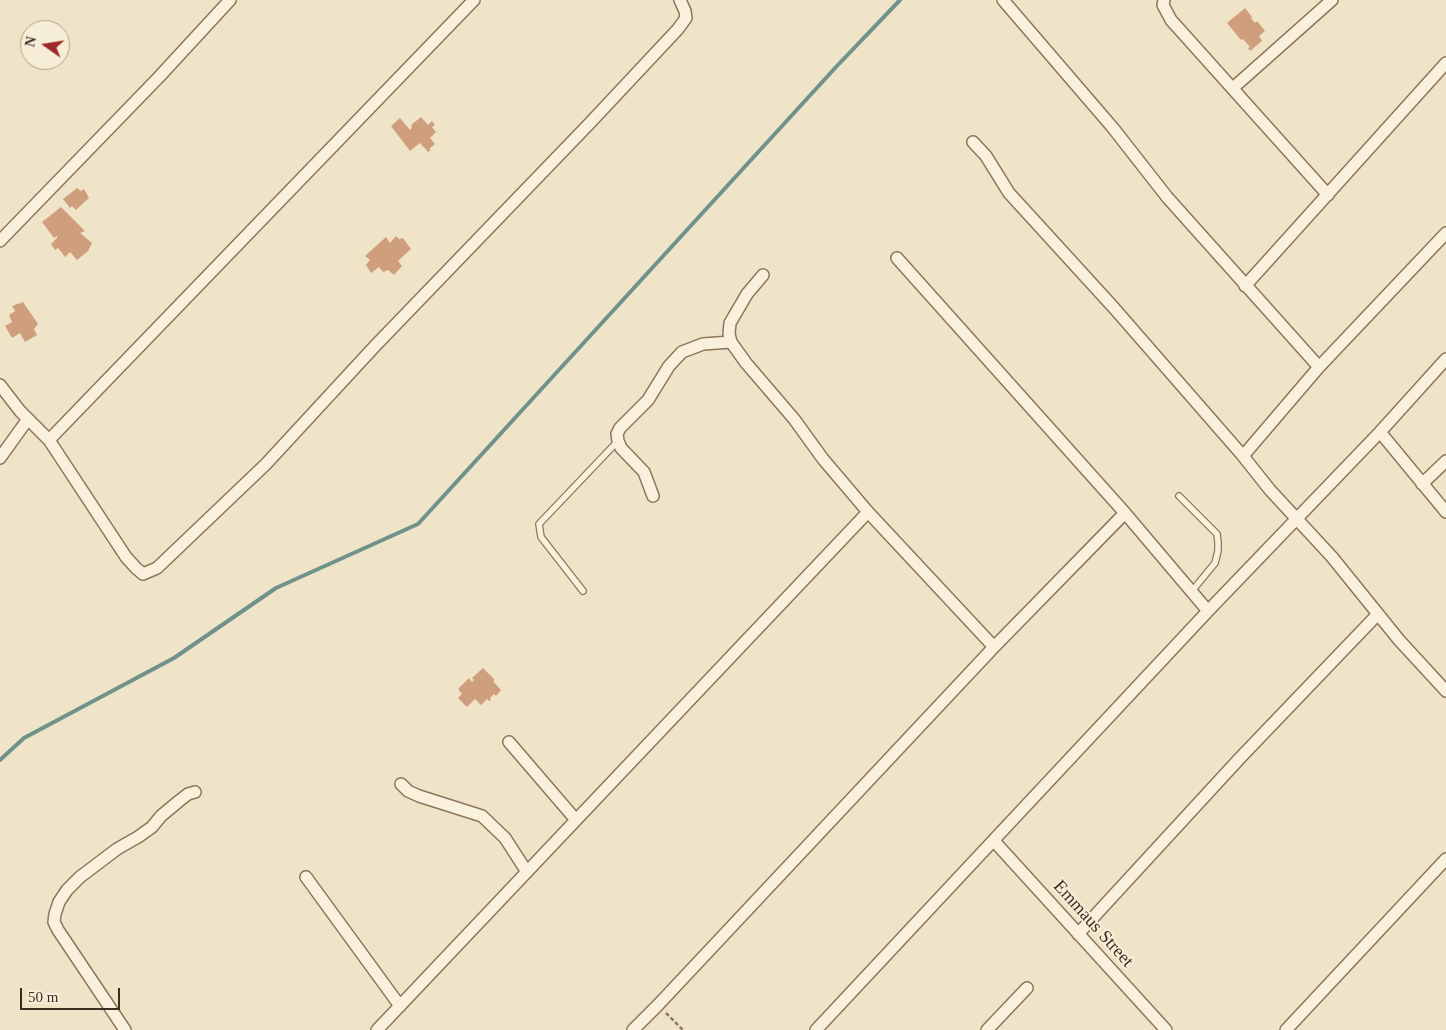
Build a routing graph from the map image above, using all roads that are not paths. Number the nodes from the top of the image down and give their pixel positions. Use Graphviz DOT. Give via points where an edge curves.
graph roads {
  1 [pos="230,0"];
  2 [pos="474,0"];
  3 [pos="680,0"];
  4 [pos="1002,0"];
  5 [pos="1164,0"];
  6 [pos="1332,0"];
  7 [pos="1446,64"];
  8 [pos="1233,88"];
  9 [pos="973,142"];
  10 [pos="1328,195"];
  11 [pos="1446,233"];
  12 [pos="0,241"];
  13 [pos="897,258"];
  14 [pos="764,275"];
  15 [pos="1245,286"];
  16 [pos="731,342"];
  17 [pos="1446,359"];
  18 [pos="1319,367"];
  19 [pos="0,385"];
  20 [pos="28,419"];
  21 [pos="1380,432"];
  22 [pos="49,440"];
  23 [pos="618,440"];
  24 [pos="1242,456"];
  25 [pos="0,458"];
  26 [pos="1446,460"];
  27 [pos="1422,484"];
  28 [pos="653,496"];
  29 [pos="1179,496"];
  30 [pos="868,512"];
  31 [pos="1446,512"];
  32 [pos="1125,513"];
  33 [pos="1297,519"];
  34 [pos="583,590"];
  35 [pos="1192,591"];
  36 [pos="1208,611"];
  37 [pos="1377,614"];
  38 [pos="994,648"];
  39 [pos="1446,691"];
  40 [pos="509,742"];
  41 [pos="401,784"];
  42 [pos="195,792"];
  43 [pos="576,820"];
  44 [pos="994,841"];
  45 [pos="1446,859"];
  46 [pos="527,872"];
  47 [pos="306,877"];
  48 [pos="1078,934"];
  49 [pos="1027,988"];
  50 [pos="400,1006"];
  51 [pos="125,1030"];
  52 [pos="377,1030"];
  53 [pos="633,1030"];
  54 [pos="816,1030"];
  55 [pos="987,1030"];
  56 [pos="1166,1030"];
  57 [pos="1286,1030"];
  1 -- 12 [label="street"];
  2 -- 22 [label="street"];
  3 -- 22 [label="street" via="686,18 678,29 277,452 157,568 144,574 126,557"];
  4 -- 15 [label="street"];
  5 -- 8 [label="street" via="1163,5 1171,20"];
  6 -- 8 [label="street"];
  7 -- 10 [label="street"];
  8 -- 10 [label="street"];
  9 -- 24 [label="street" via="986,156 1009,193"];
  10 -- 15 [label="street"];
  11 -- 18 [label="street"];
  13 -- 32 [label="street"];
  14 -- 16 [label="street" via="747,294 730,323"];
  15 -- 18 [label="street"];
  16 -- 23 [label="street" via="703,344 682,352 669,366 648,400 620,428"];
  16 -- 30 [label="street"];
  17 -- 21 [label="street"];
  18 -- 24 [label="street"];
  19 -- 20 [label="street"];
  20 -- 22 [label="street"];
  20 -- 25 [label="street"];
  21 -- 27 [label="street"];
  21 -- 33 [label="street"];
  23 -- 28 [label="street" via="621,448 644,472"];
  23 -- 34 [label="lane" via="539,524 541,537"];
  24 -- 33 [label="street"];
  26 -- 27 [label="street"];
  27 -- 31 [label="street"];
  29 -- 35 [label="lane" via="1217,534 1218,552 1214,563"];
  30 -- 38 [label="street"];
  30 -- 43 [label="street"];
  32 -- 35 [label="street"];
  32 -- 38 [label="street"];
  33 -- 36 [label="street"];
  33 -- 37 [label="street"];
  35 -- 36 [label="street"];
  36 -- 44 [label="street"];
  37 -- 39 [label="street"];
  37 -- 48 [label="street"];
  38 -- 53 [label="street"];
  40 -- 43 [label="street"];
  41 -- 46 [label="street" via="419,796 482,816 504,838"];
  42 -- 51 [label="street" via="179,801 152,827 80,877 67,890 54,914 58,930"];
  43 -- 46 [label="street"];
  44 -- 48 [label="street, Emmaus Street"];
  44 -- 54 [label="street"];
  45 -- 57 [label="street"];
  46 -- 50 [label="street"];
  47 -- 50 [label="street"];
  48 -- 56 [label="street, Emmaus Street"];
  49 -- 55 [label="street"];
  50 -- 52 [label="street"];
}
